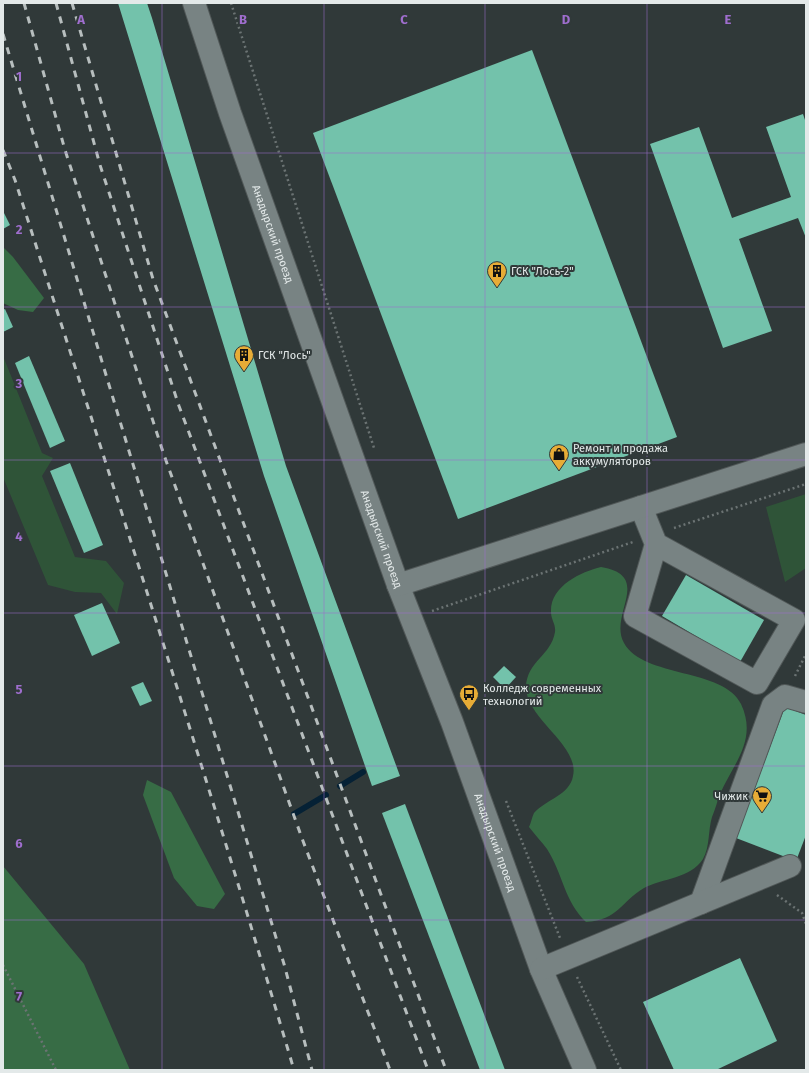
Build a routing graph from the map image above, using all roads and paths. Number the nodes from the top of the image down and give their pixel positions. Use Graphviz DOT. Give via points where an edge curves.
graph roads {
  1 [pos="194,3"];
  2 [pos="231,3"];
  3 [pos="375,450"];
  4 [pos="806,454"];
  5 [pos="806,484"];
  6 [pos="641,507"];
  7 [pos="655,540"];
  8 [pos="398,585"];
  9 [pos="432,619"];
  10 [pos="806,702"];
  11 [pos="504,796"];
  12 [pos="790,866"];
  13 [pos="757,880"];
  14 [pos="701,903"];
  15 [pos="806,924"];
  16 [pos="569,959"];
  17 [pos="3,965"];
  18 [pos="541,970"];
  19 [pos="56,1070"];
  20 [pos="586,1070"];
  21 [pos="621,1070"];
  1 -- 8 [label="street, Анадырский проезд" via="230,113"];
  2 -- 3 [label="path"];
  4 -- 6 [label="street"];
  5 -- 7 [label="path"];
  6 -- 7 [label="street"];
  6 -- 8 [label="street"];
  7 -- 7 [label="street" via="794,620 757,684 635,616"];
  7 -- 9 [label="path" via="429,612"];
  8 -- 18 [label="street, Анадырский проезд" via="452,722"];
  10 -- 14 [label="street" via="785,696 773,705"];
  11 -- 16 [label="path"];
  12 -- 13 [label="street"];
  13 -- 14 [label="street"];
  13 -- 15 [label="path" via="802,913"];
  14 -- 16 [label="street"];
  16 -- 18 [label="street"];
  16 -- 21 [label="path"];
  17 -- 19 [label="path"];
  18 -- 20 [label="street, Анадырский проезд"];
}
